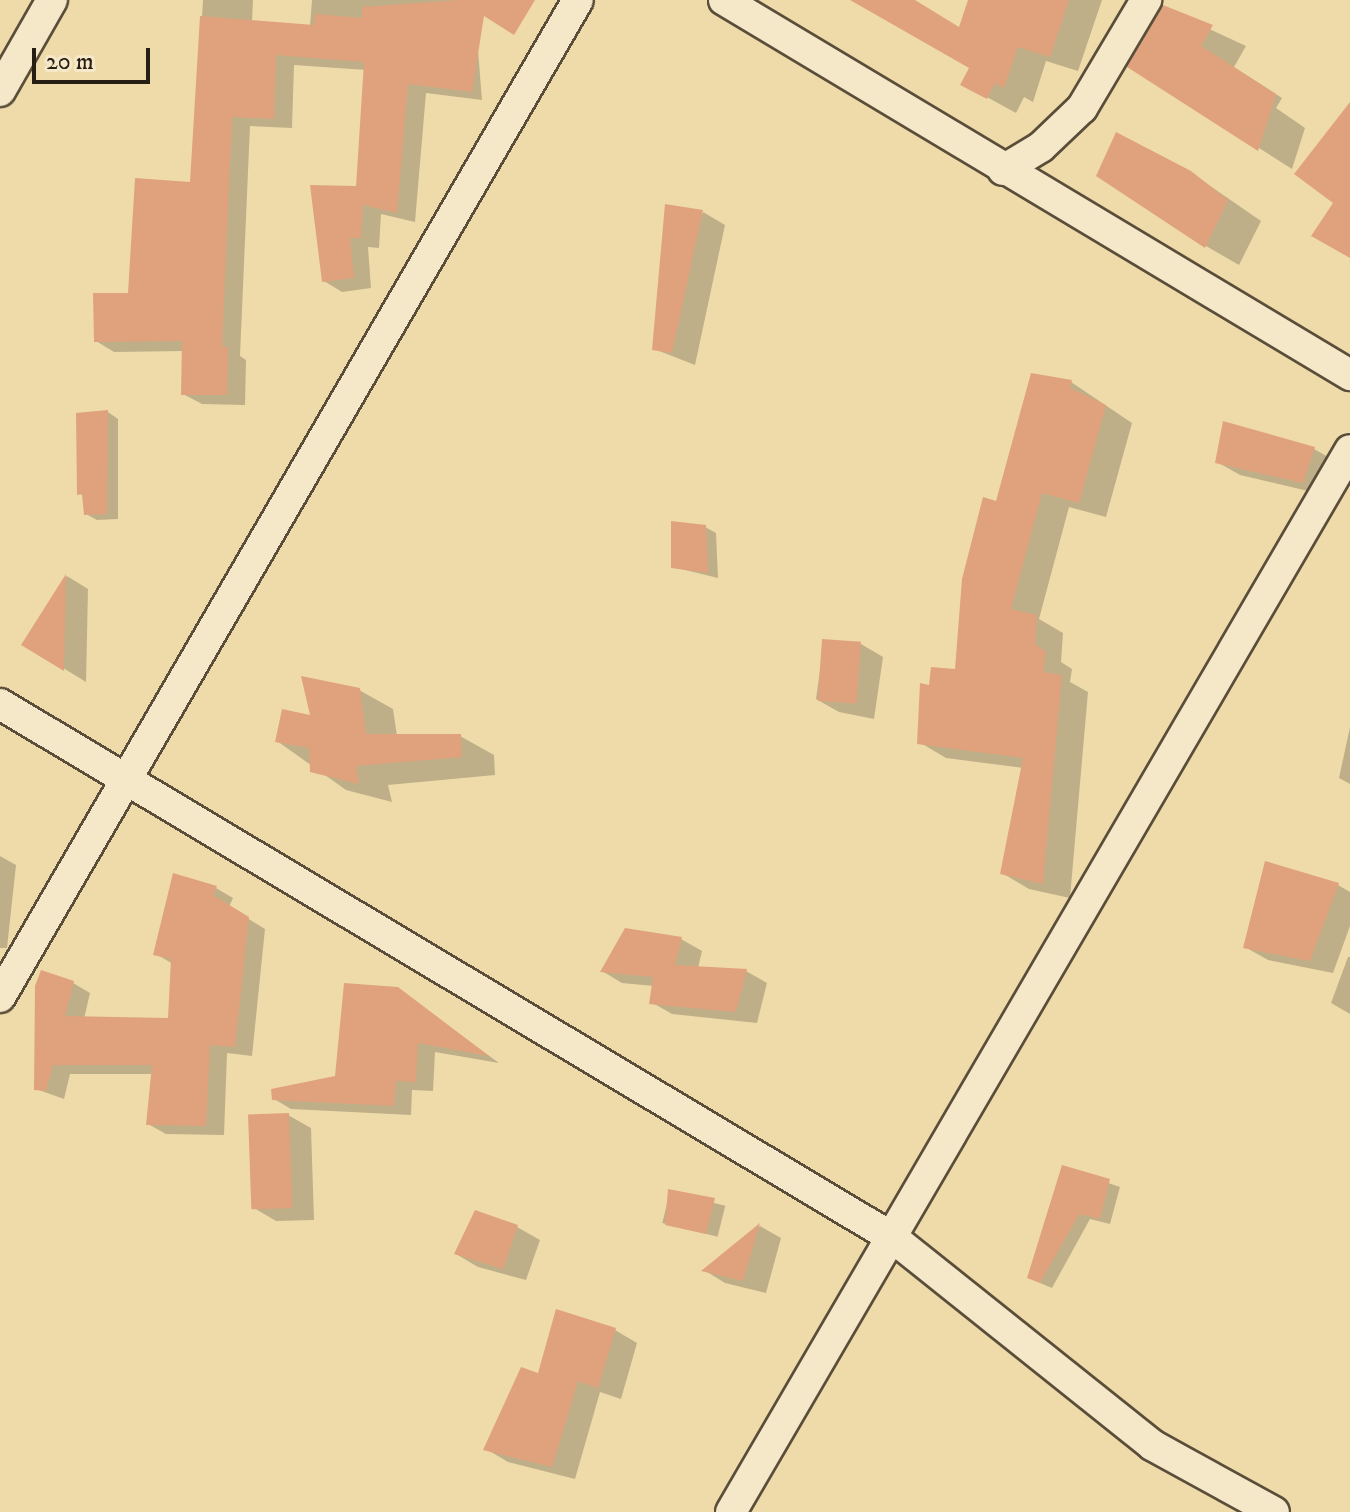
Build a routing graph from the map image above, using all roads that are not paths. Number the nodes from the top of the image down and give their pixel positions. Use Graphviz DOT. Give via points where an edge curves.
graph roads {
  1 [pos="52,0"];
  2 [pos="578,0"];
  3 [pos="724,0"];
  4 [pos="1146,0"];
  5 [pos="0,91"];
  6 [pos="1003,170"];
  7 [pos="1350,375"];
  8 [pos="1350,450"];
  9 [pos="0,704"];
  10 [pos="127,779"];
  11 [pos="0,997"];
  12 [pos="893,1238"];
  13 [pos="731,1512"];
  14 [pos="1274,1512"];
  1 -- 5 [label="street"];
  2 -- 10 [label="street"];
  3 -- 6 [label="street"];
  4 -- 6 [label="street" via="1082,108 1041,147"];
  6 -- 7 [label="street"];
  8 -- 12 [label="street"];
  9 -- 10 [label="street"];
  10 -- 11 [label="street"];
  10 -- 12 [label="street"];
  12 -- 13 [label="street"];
  12 -- 14 [label="street" via="1152,1445"];
}
